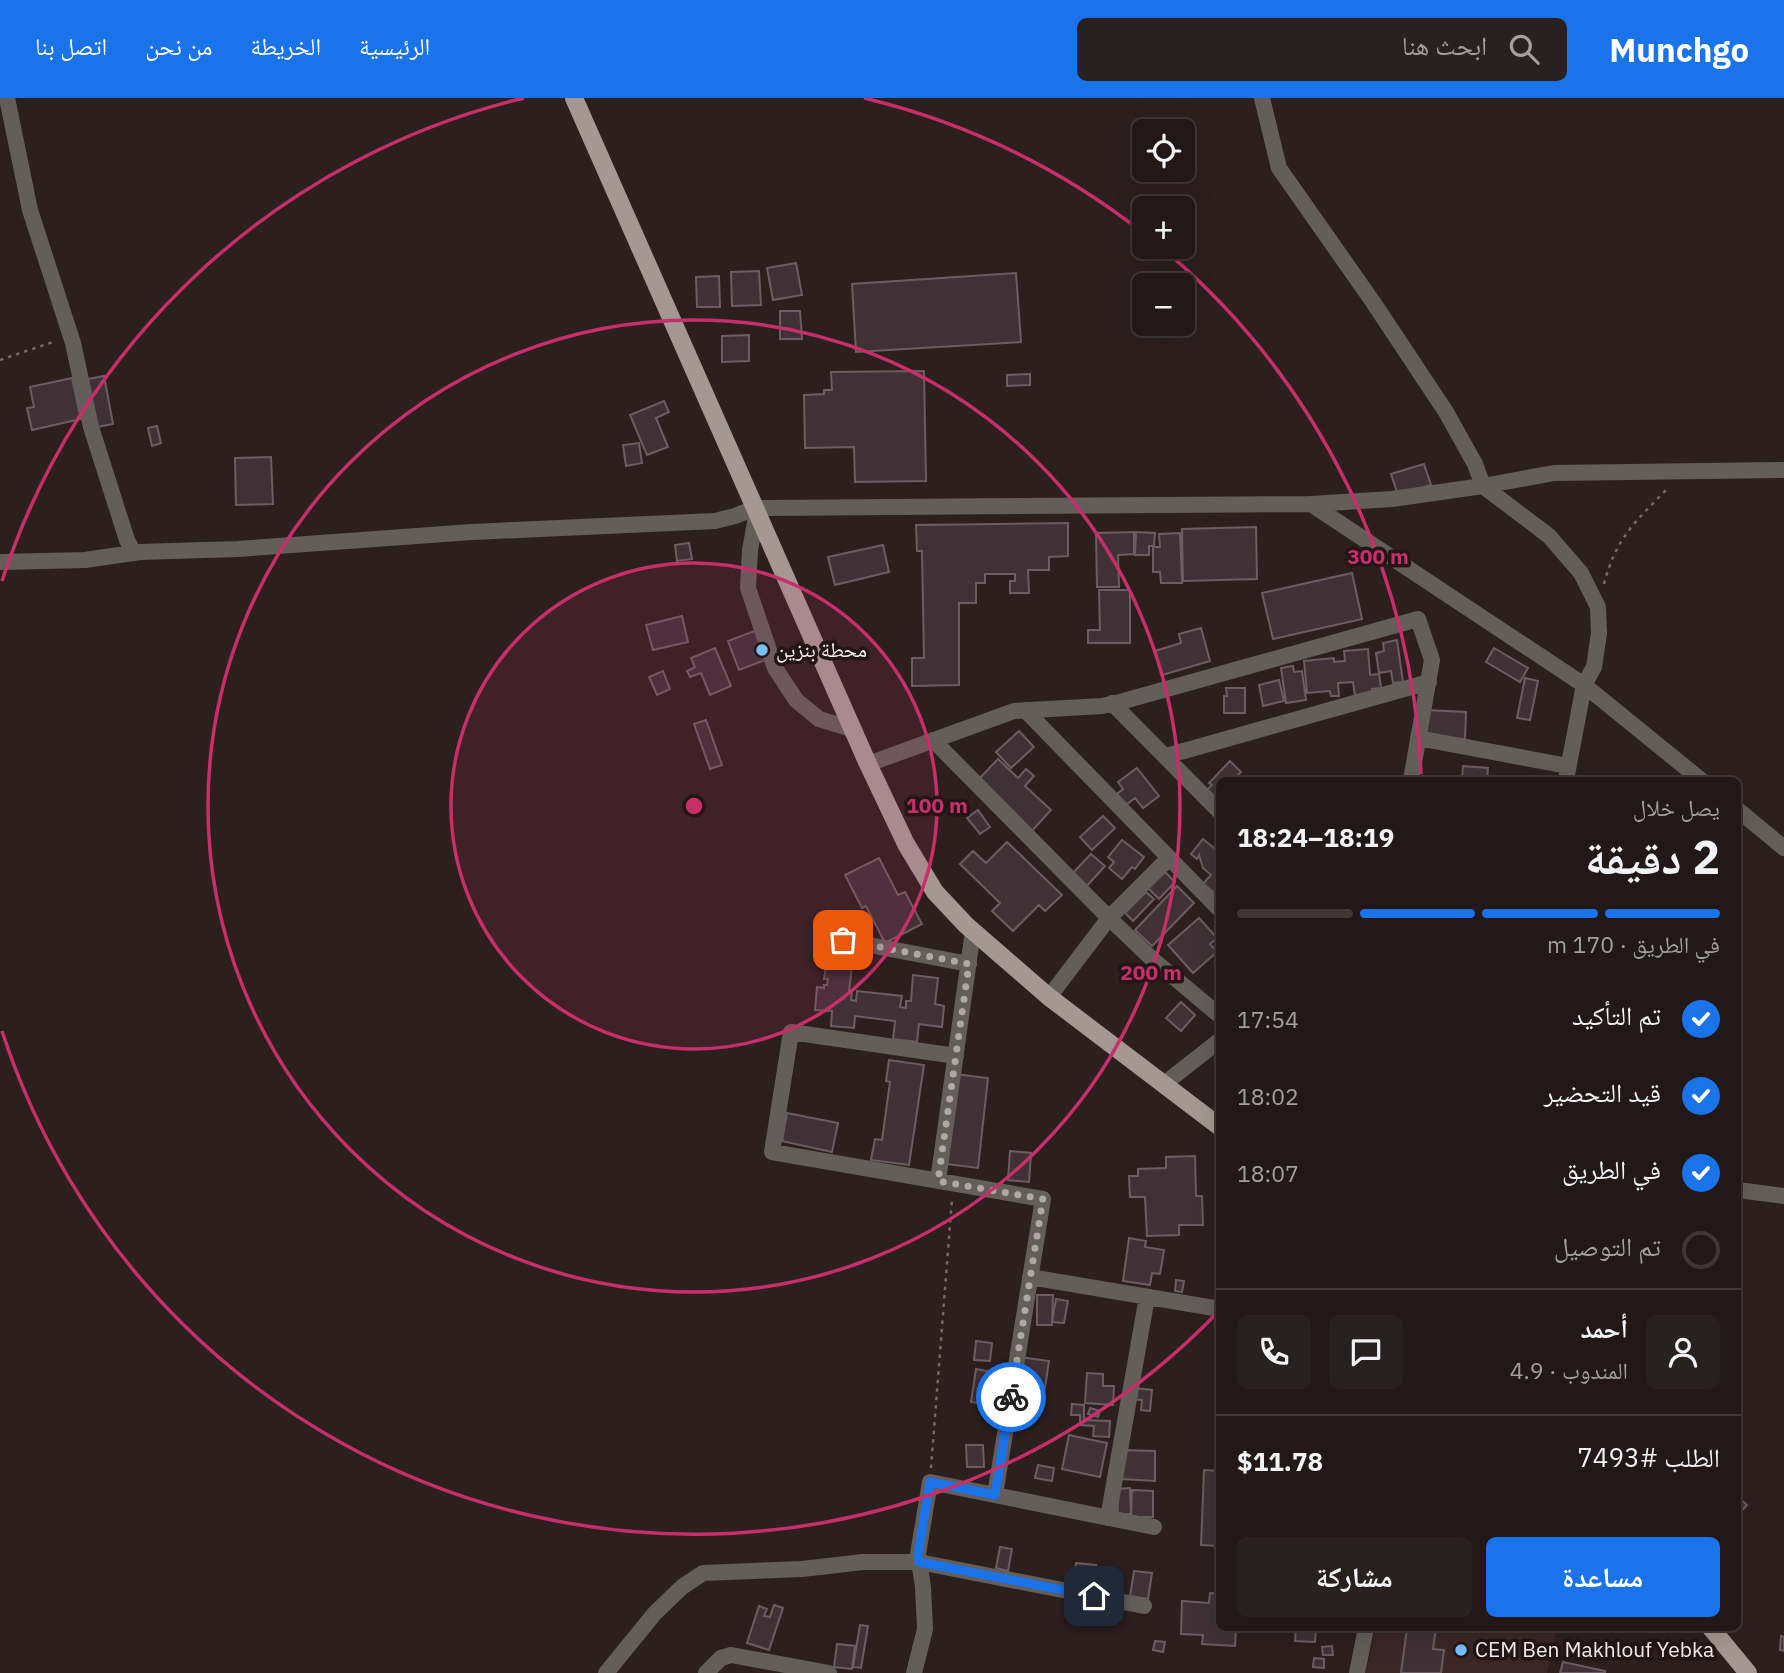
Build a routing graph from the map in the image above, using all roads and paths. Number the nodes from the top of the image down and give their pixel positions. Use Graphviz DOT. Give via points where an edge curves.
graph roads {
  1 [pos="7,98"];
  2 [pos="574,98"];
  3 [pos="1262,98"];
  4 [pos="71,337"];
  5 [pos="0,360"];
  6 [pos="1686,470"];
  7 [pos="1784,470"];
  8 [pos="1483,485"];
  9 [pos="1311,504"];
  10 [pos="756,510"];
  11 [pos="134,553"];
  12 [pos="0,562"];
  13 [pos="1598,607"];
  14 [pos="1429,682"];
  15 [pos="1584,685"];
  16 [pos="1112,704"];
  17 [pos="1025,710"];
  18 [pos="852,729"];
  19 [pos="1418,738"];
  20 [pos="933,740"];
  21 [pos="1166,756"];
  22 [pos="867,764"];
  23 [pos="1567,773"];
  24 [pos="1412,777"];
  25 [pos="1697,777"];
  26 [pos="1216,807"];
  27 [pos="1741,812"];
  28 [pos="1784,848"];
  29 [pos="1169,858"];
  30 [pos="1216,906"];
  31 [pos="1109,918"];
  32 [pos="973,931"];
  33 [pos="843,940"];
  34 [pos="969,964"];
  35 [pos="1049,997"];
  36 [pos="1216,1013"];
  37 [pos="1216,1043"];
  38 [pos="956,1056"];
  39 [pos="1164,1084"];
  40 [pos="1216,1124"];
  41 [pos="946,1182"];
  42 [pos="1741,1190"];
  43 [pos="1784,1196"];
  44 [pos="1030,1277"];
  45 [pos="1147,1297"];
  46 [pos="1216,1308"];
  47 [pos="930,1482"];
  48 [pos="995,1495"];
  49 [pos="1108,1518"];
  50 [pos="1154,1527"];
  51 [pos="919,1562"];
  52 [pos="1144,1605"];
  53 [pos="1365,1631"];
  54 [pos="1713,1631"];
  55 [pos="789,1669"];
  56 [pos="606,1673"];
  57 [pos="706,1673"];
  58 [pos="829,1673"];
  59 [pos="914,1673"];
  60 [pos="1357,1673"];
  61 [pos="1748,1673"];
  1 -- 4 [label="street" via="30,210"];
  2 -- 10 [label="main road"];
  3 -- 8 [label="street" via="1279,168 1447,412"];
  4 -- 5 [label="path"];
  4 -- 11 [label="street" via="91,426"];
  6 -- 7 [label="street"];
  6 -- 8 [label="street" via="1554,473"];
  6 -- 13 [label="path" via="1632,525 1611,558"];
  8 -- 9 [label="street" via="1392,499"];
  8 -- 13 [label="street" via="1549,536 1581,573"];
  9 -- 10 [label="street"];
  9 -- 15 [label="street"];
  10 -- 11 [label="street" via="715,520"];
  10 -- 18 [label="main road"];
  10 -- 18 [label="street" via="748,588 775,668 796,700 819,719"];
  11 -- 12 [label="street" via="85,560"];
  13 -- 15 [label="street" via="1594,667"];
  14 -- 16 [label="street" via="1432,660 1418,619"];
  14 -- 19 [label="street"];
  14 -- 21 [label="street"];
  15 -- 23 [label="street"];
  15 -- 25 [label="street"];
  16 -- 17 [label="street"];
  16 -- 21 [label="street"];
  17 -- 20 [label="street" via="995,716"];
  17 -- 29 [label="street"];
  18 -- 22 [label="main road"];
  19 -- 23 [label="street"];
  19 -- 24 [label="street"];
  20 -- 22 [label="street"];
  20 -- 31 [label="street"];
  21 -- 26 [label="street"];
  22 -- 32 [label="main road" via="935,892"];
  27 -- 28 [label="street"];
  29 -- 30 [label="street"];
  29 -- 31 [label="street"];
  31 -- 35 [label="street"];
  31 -- 36 [label="street"];
  32 -- 34 [label="street"];
  32 -- 35 [label="main road"];
  33 -- 34 [label="street"];
  34 -- 38 [label="street"];
  35 -- 39 [label="main road"];
  37 -- 39 [label="street"];
  38 -- 41 [label="street"];
  38 -- 41 [label="street" via="792,1032 772,1152"];
  39 -- 40 [label="main road"];
  41 -- 44 [label="street" via="1043,1199"];
  41 -- 47 [label="path"];
  42 -- 43 [label="street"];
  44 -- 45 [label="street"];
  44 -- 48 [label="street"];
  45 -- 46 [label="street"];
  45 -- 49 [label="street"];
  47 -- 48 [label="street"];
  47 -- 51 [label="street"];
  48 -- 49 [label="street"];
  49 -- 50 [label="street"];
  51 -- 52 [label="street"];
  51 -- 56 [label="street" via="703,1573 655,1613"];
  51 -- 59 [label="street" via="925,1629"];
  53 -- 60 [label="street"];
  54 -- 61 [label="main road"];
  55 -- 57 [label="street" via="732,1655 721,1658"];
  55 -- 58 [label="street"];
}
